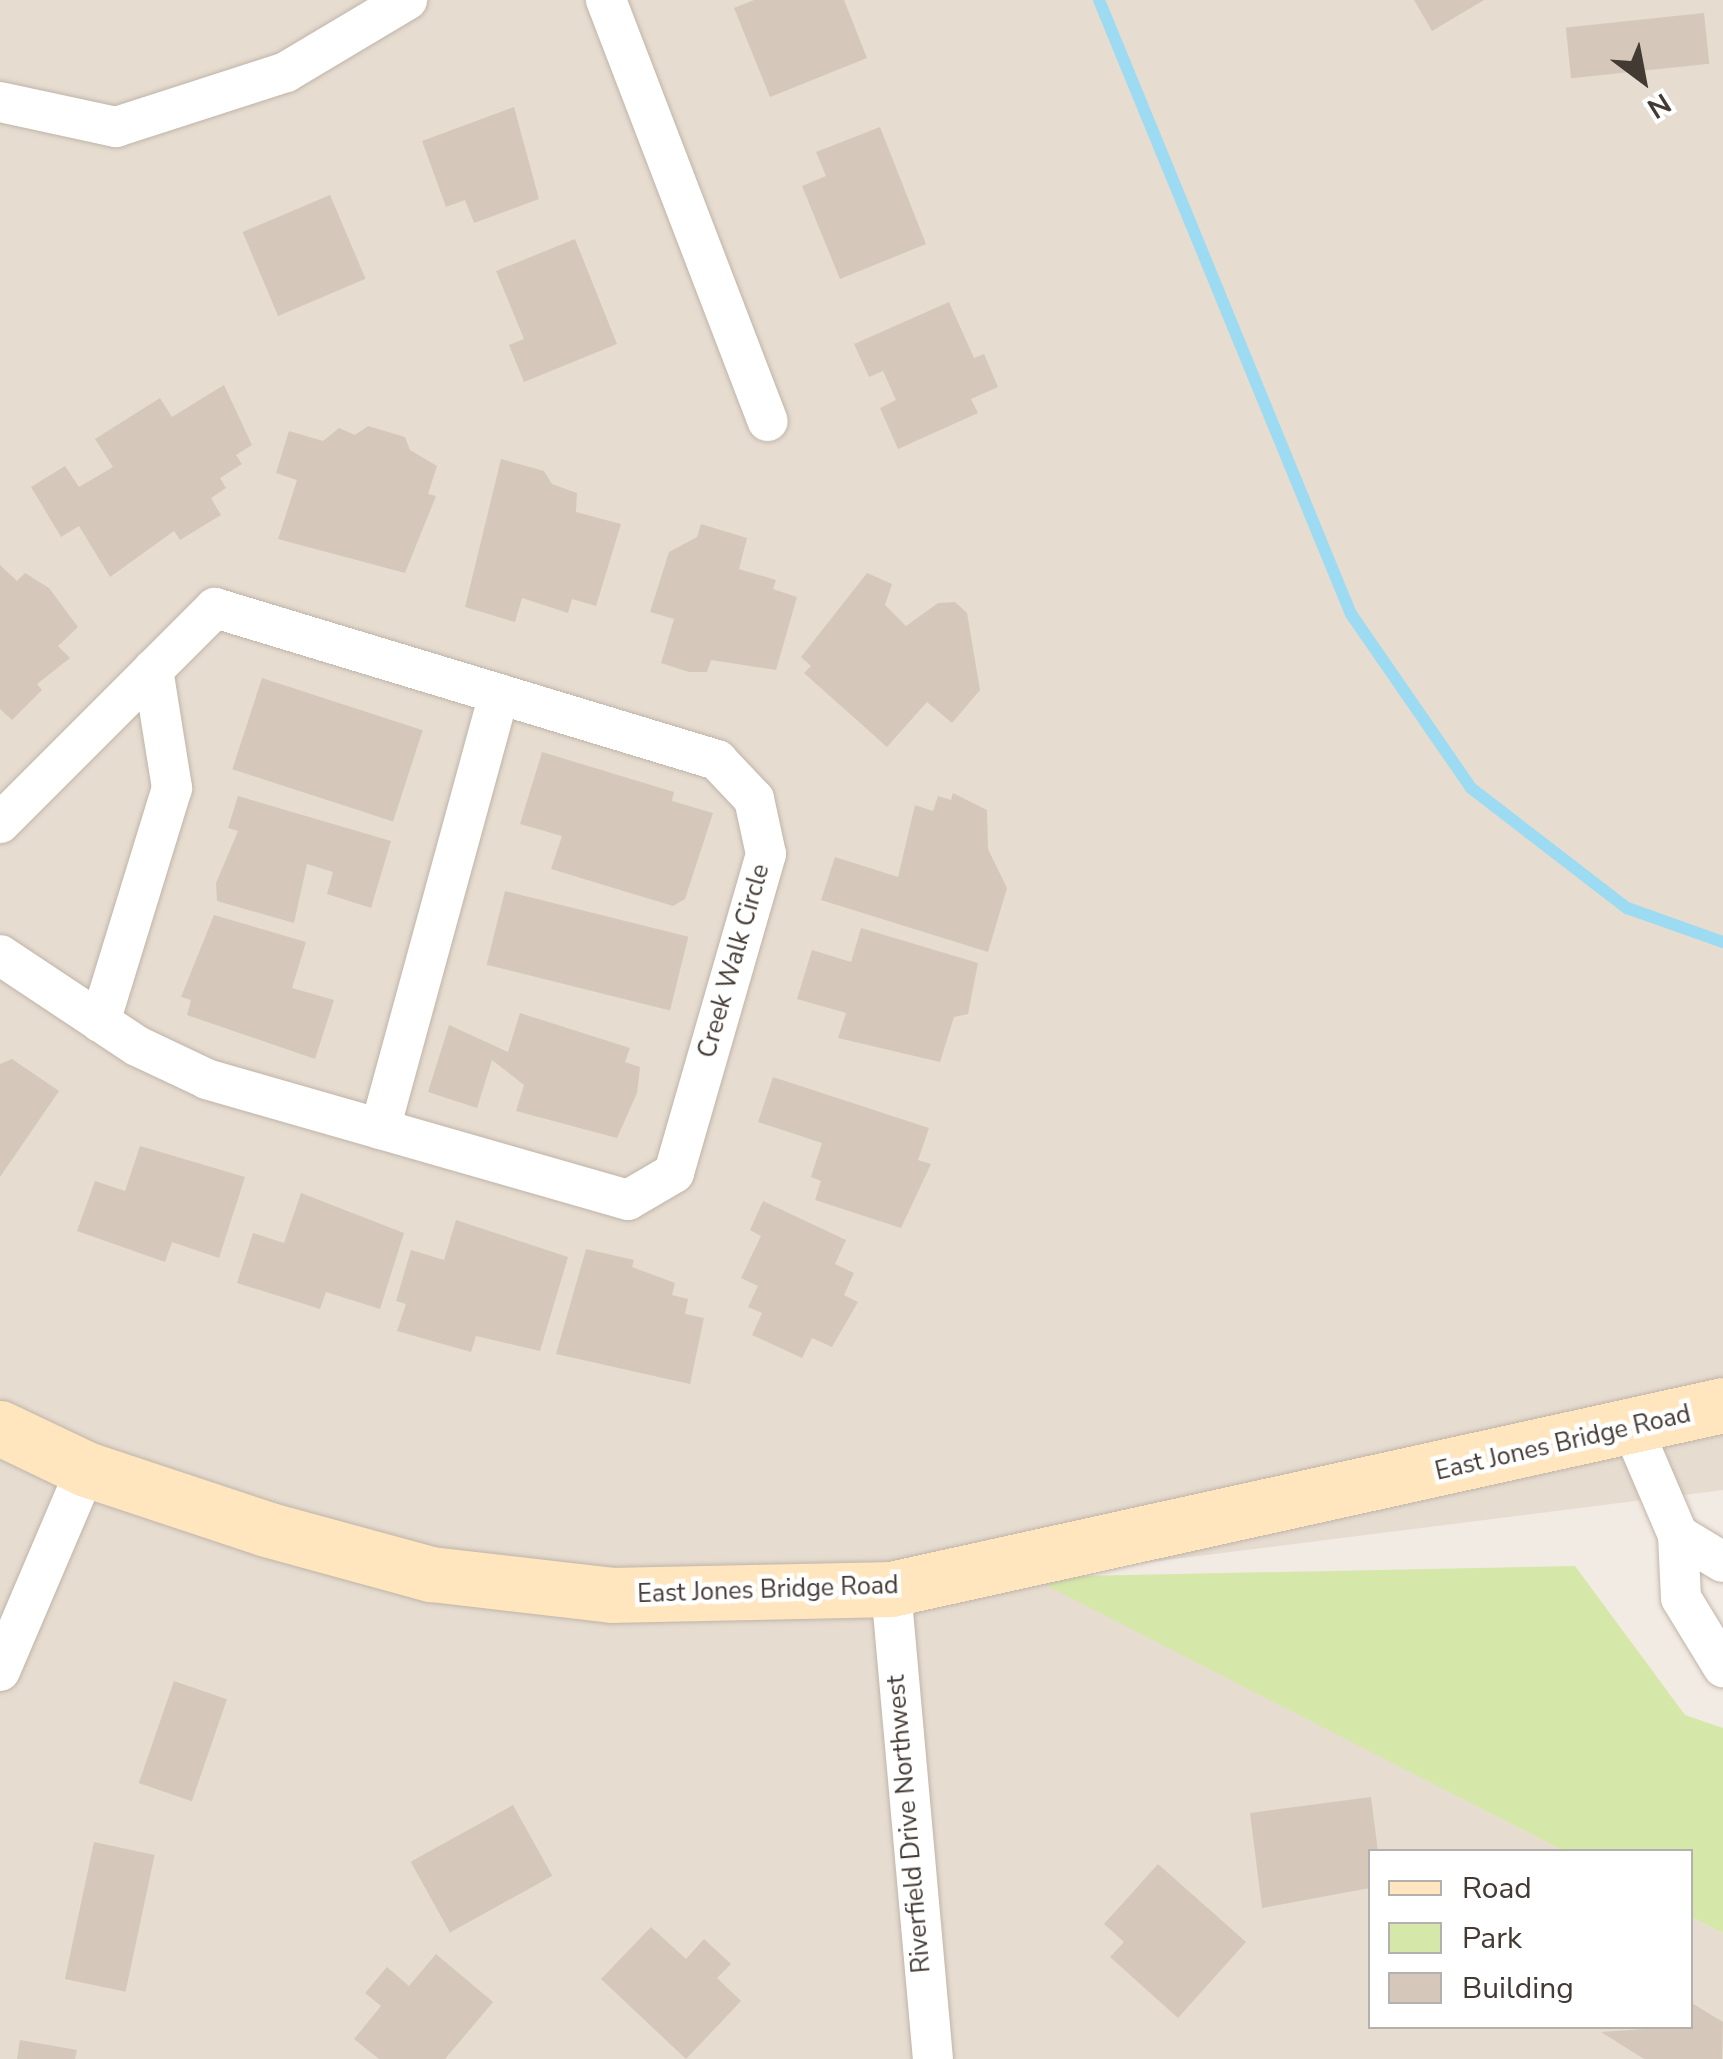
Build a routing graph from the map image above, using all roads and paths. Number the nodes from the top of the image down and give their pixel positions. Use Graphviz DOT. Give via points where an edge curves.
graph roads {
  1 [pos="407,0"];
  2 [pos="606,0"];
  3 [pos="0,102"];
  4 [pos="768,421"];
  5 [pos="153,670"];
  6 [pos="499,694"];
  7 [pos="0,823"];
  8 [pos="0,955"];
  9 [pos="100,1022"];
  10 [pos="380,1129"];
  11 [pos="1723,1405"];
  12 [pos="0,1428"];
  13 [pos="1634,1430"];
  14 [pos="86,1469"];
  15 [pos="1678,1535"];
  16 [pos="1723,1562"];
  17 [pos="892,1589"];
  18 [pos="1723,1667"];
  19 [pos="0,1671"];
  20 [pos="932,2059"];
  1 -- 3 [label="street" via="286,72 116,128"];
  2 -- 4 [label="street"];
  5 -- 6 [label="street, Creek Walk Circle" via="215,608"];
  5 -- 7 [label="street, Creek Walk Circle"];
  5 -- 9 [label="street" via="172,788"];
  6 -- 10 [label="street"];
  6 -- 10 [label="street, Creek Walk Circle" via="717,760 754,799 766,854 674,1173 628,1200"];
  8 -- 9 [label="street, Creek Walk Circle"];
  9 -- 10 [label="street, Creek Walk Circle" via="207,1080"];
  11 -- 13 [label="street, East Jones Bridge Road"];
  12 -- 14 [label="street, East Jones Bridge Road"];
  13 -- 15 [label="street"];
  13 -- 17 [label="street, East Jones Bridge Road"];
  14 -- 17 [label="street, East Jones Bridge Road" via="431,1574 612,1595"];
  14 -- 19 [label="street"];
  15 -- 16 [label="street"];
  15 -- 18 [label="street" via="1681,1598"];
  17 -- 20 [label="street, Riverfield Drive Northwest"];
}
